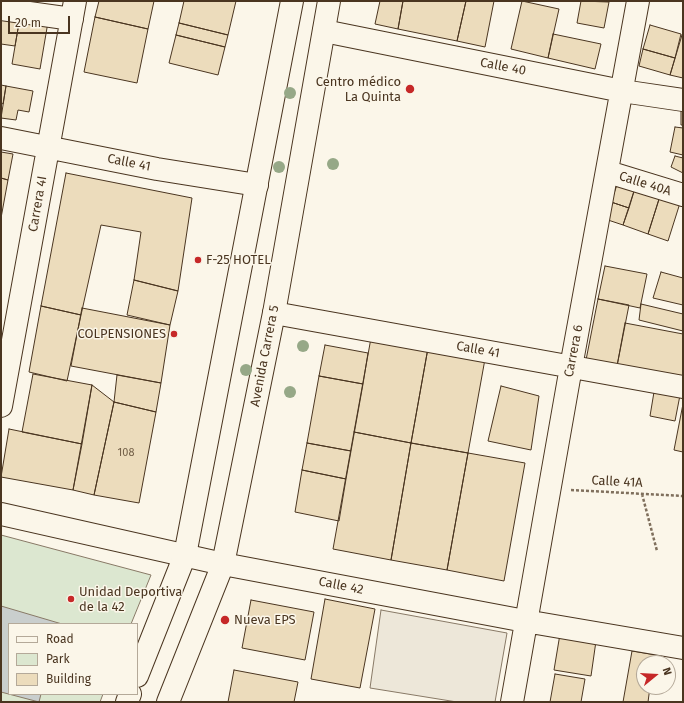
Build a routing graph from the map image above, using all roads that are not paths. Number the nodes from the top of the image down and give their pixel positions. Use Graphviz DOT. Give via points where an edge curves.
graph roads {
  1 [pos="292,1"];
  2 [pos="329,1"];
  3 [pos="638,1"];
  4 [pos="1,9"];
  5 [pos="74,10"];
  6 [pos="324,31"];
  7 [pos="622,91"];
  8 [pos="683,100"];
  9 [pos="1,138"];
  10 [pos="49,147"];
  11 [pos="608,172"];
  12 [pos="257,185"];
  13 [pos="683,195"];
  14 [pos="274,313"];
  15 [pos="571,368"];
  16 [pos="683,387"];
  17 [pos="1,406"];
  18 [pos="1,514"];
  19 [pos="185,555"];
  20 [pos="223,564"];
  21 [pos="526,620"];
  22 [pos="683,648"];
  23 [pos="138,673"];
  24 [pos="168,702"];
  25 [pos="512,702"];
  1 -- 12 [label="street"];
  2 -- 6 [label="street, Avenida Carrera 5"];
  3 -- 7 [label="street, Carrera 6"];
  4 -- 5 [label="street"];
  5 -- 10 [label="street, Carrera 4I"];
  6 -- 7 [label="street, Calle 40"];
  6 -- 14 [label="street, Avenida Carrera 5"];
  7 -- 8 [label="street, Calle 40"];
  7 -- 11 [label="street, Carrera 6"];
  9 -- 10 [label="street, Calle 41"];
  10 -- 12 [label="street, Calle 41" via="157,169"];
  10 -- 17 [label="street, Carrera 4I"];
  11 -- 13 [label="street, Calle 40A"];
  11 -- 15 [label="street, Carrera 6"];
  12 -- 19 [label="street"];
  14 -- 15 [label="street, Calle 41"];
  14 -- 20 [label="street, Avenida Carrera 5"];
  15 -- 16 [label="street, Calle 41"];
  15 -- 21 [label="street, Carrera 6"];
  18 -- 19 [label="street, Calle 42"];
  19 -- 20 [label="street, Calle 42"];
  19 -- 23 [label="street"];
  20 -- 21 [label="street, Calle 42"];
  20 -- 24 [label="street, Avenida Carrera 5"];
  21 -- 22 [label="street, Calle 42"];
  21 -- 25 [label="street, Carrera 6"];
}
